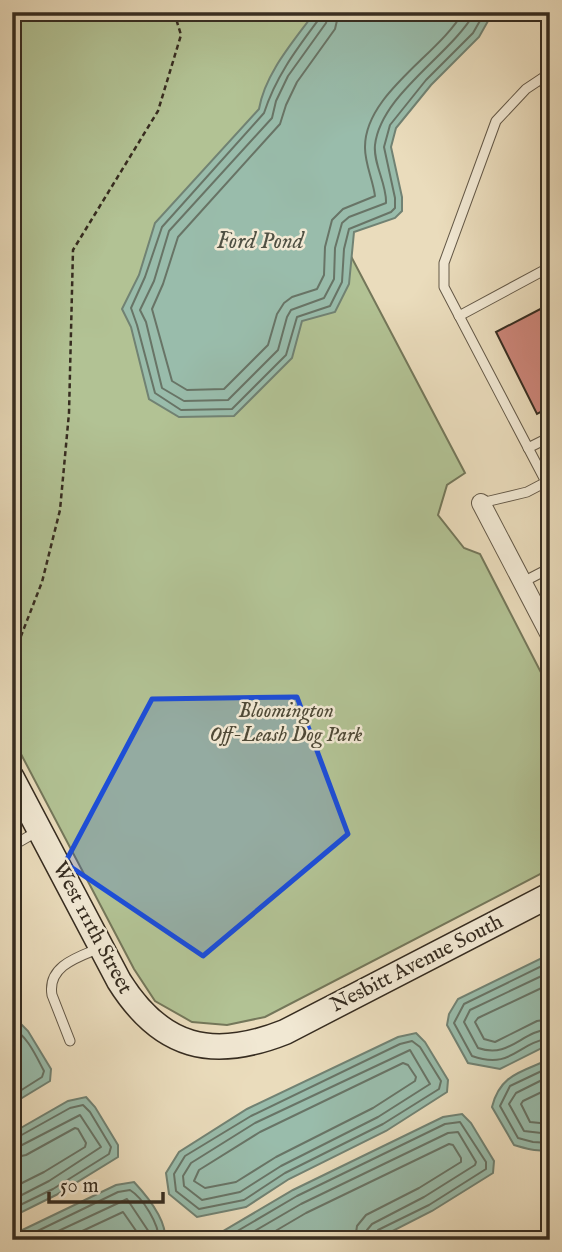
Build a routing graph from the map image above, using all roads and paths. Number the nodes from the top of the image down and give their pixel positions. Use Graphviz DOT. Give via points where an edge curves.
graph roads {
  1 [pos="28,12"];
  2 [pos="174,12"];
  3 [pos="12,26"];
  4 [pos="546,76"];
  5 [pos="550,95"];
  6 [pos="550,267"];
  7 [pos="459,316"];
  8 [pos="550,437"];
  9 [pos="528,448"];
  10 [pos="548,481"];
  11 [pos="481,503"];
  12 [pos="550,568"];
  13 [pos="523,582"];
  14 [pos="550,635"];
  15 [pos="12,638"];
  16 [pos="12,778"];
  17 [pos="40,831"];
  18 [pos="12,846"];
  19 [pos="550,895"];
  20 [pos="101,947"];
  21 [pos="285,1032"];
  22 [pos="70,1041"];
  1 -- 3 [label="path"];
  2 -- 15 [label="path" via="181,35 158,111 73,250 69,414 60,510 21,636"];
  4 -- 5 [label="lane"];
  4 -- 7 [label="lane" via="526,89 496,121 444,263 444,287"];
  6 -- 7 [label="lane"];
  7 -- 9 [label="lane"];
  8 -- 9 [label="lane"];
  9 -- 10 [label="lane"];
  10 -- 11 [label="lane" via="527,492"];
  11 -- 13 [label="street"];
  12 -- 13 [label="lane"];
  13 -- 14 [label="street"];
  16 -- 17 [label="street, West 111th Street"];
  17 -- 18 [label="lane"];
  17 -- 20 [label="street, West 111th Street"];
  19 -- 21 [label="street, Nesbitt Avenue South"];
  20 -- 21 [label="street, West 111th Street" via="134,1004 154,1024 178,1038 232,1048"];
  20 -- 22 [label="lane" via="55,973 52,995"];
}
